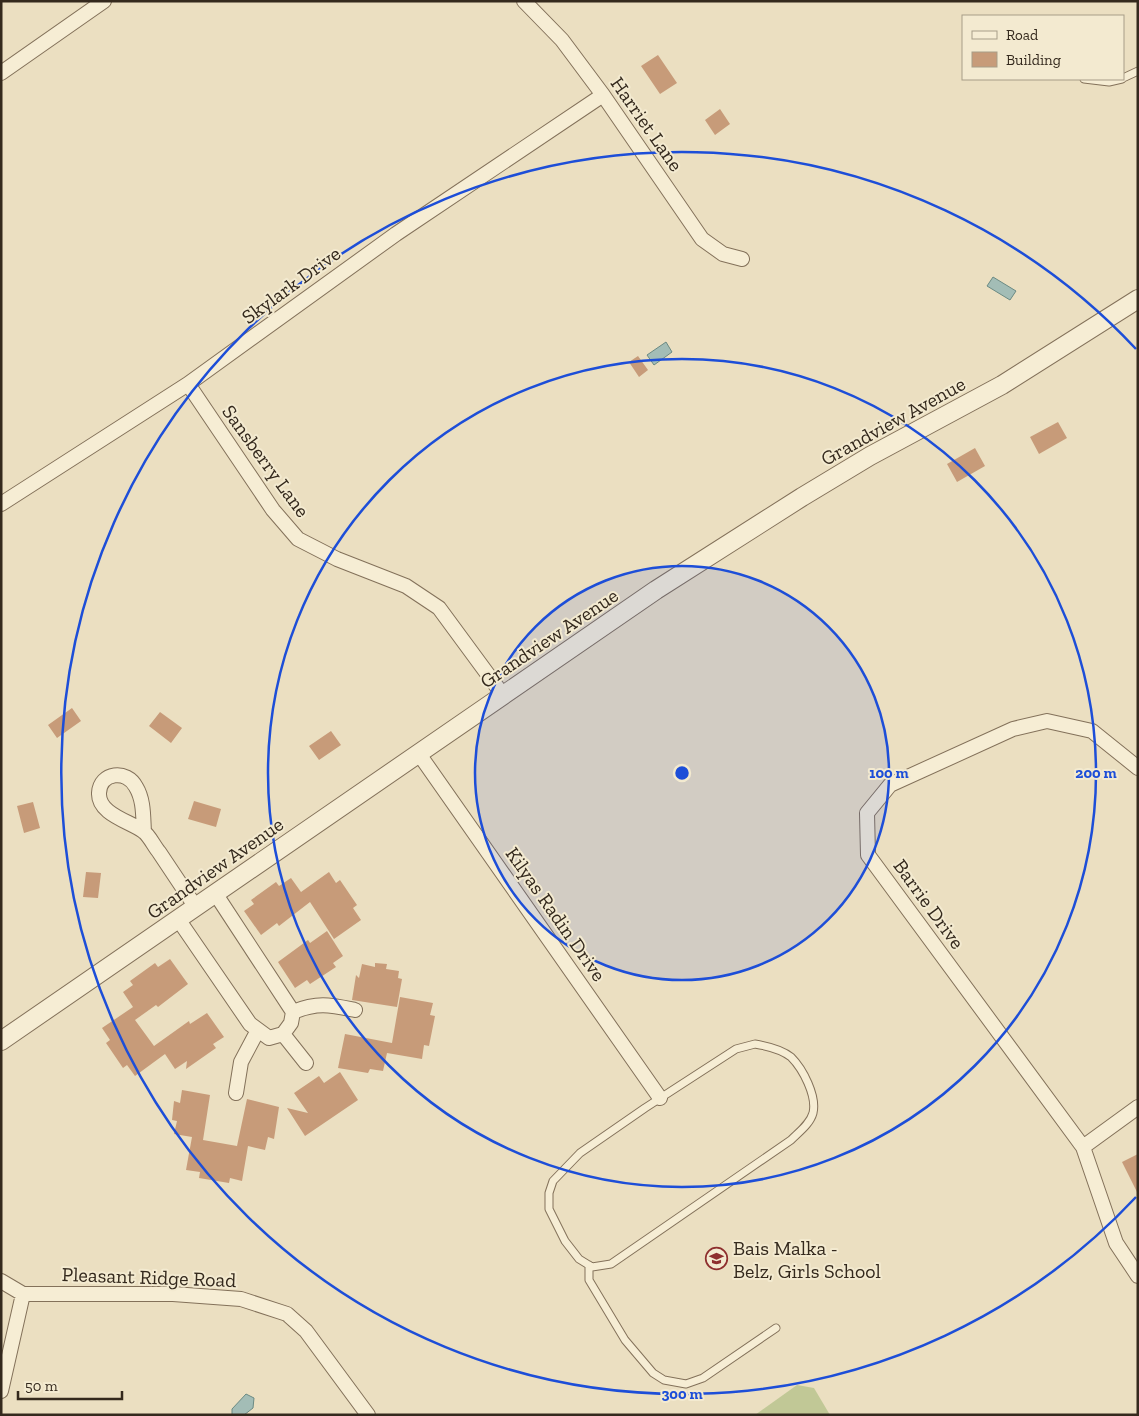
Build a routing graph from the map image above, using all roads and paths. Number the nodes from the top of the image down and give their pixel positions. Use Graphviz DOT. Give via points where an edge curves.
graph roads {
  1 [pos="104,1"];
  2 [pos="524,1"];
  3 [pos="1138,71"];
  4 [pos="1,73"];
  5 [pos="1124,78"];
  6 [pos="1092,80"];
  7 [pos="1118,80"];
  8 [pos="603,95"];
  9 [pos="742,259"];
  10 [pos="1138,299"];
  11 [pos="188,384"];
  12 [pos="1,504"];
  13 [pos="504,695"];
  14 [pos="419,754"];
  15 [pos="1138,768"];
  16 [pos="144,832"];
  17 [pos="215,893"];
  18 [pos="195,906"];
  19 [pos="178,919"];
  20 [pos="355,1010"];
  21 [pos="293,1012"];
  22 [pos="258,1030"];
  23 [pos="283,1034"];
  24 [pos="1,1041"];
  25 [pos="306,1063"];
  26 [pos="236,1093"];
  27 [pos="660,1098"];
  28 [pos="1138,1107"];
  29 [pos="1083,1147"];
  30 [pos="589,1265"];
  31 [pos="1138,1276"];
  32 [pos="1,1281"];
  33 [pos="22,1294"];
  34 [pos="776,1328"];
  35 [pos="1,1391"];
  36 [pos="368,1415"];
  1 -- 4 [label="street"];
  2 -- 8 [label="street, Harriet Lane" via="562,40"];
  3 -- 5 [label="lane"];
  6 -- 7 [label="lane"];
  8 -- 9 [label="street, Harriet Lane" via="702,239 723,254"];
  8 -- 11 [label="street, Skylark Drive" via="396,234"];
  10 -- 13 [label="street, Grandview Avenue" via="1002,385 802,496 656,590"];
  11 -- 12 [label="street, Skylark Drive"];
  11 -- 13 [label="street, Sansberry Lane" via="274,510 298,538 337,559 406,586 439,608"];
  13 -- 14 [label="street, Grandview Avenue"];
  14 -- 17 [label="street, Grandview Avenue"];
  14 -- 27 [label="street, Kilyas Radin Drive"];
  15 -- 29 [label="street, Barrie Drive" via="1092,730 1047,721 1013,729 890,785 867,813 868,854"];
  16 -- 18 [label="street"];
  17 -- 18 [label="street, Grandview Avenue"];
  17 -- 21 [label="street"];
  18 -- 19 [label="street, Grandview Avenue"];
  19 -- 22 [label="street" via="250,1024"];
  19 -- 24 [label="street, Grandview Avenue"];
  20 -- 21 [label="street" via="327,1004"];
  21 -- 23 [label="street" via="291,1023"];
  22 -- 23 [label="street" via="269,1038"];
  22 -- 26 [label="street" via="241,1062"];
  23 -- 25 [label="street"];
  27 -- 30 [label="lane" via="580,1153 553,1181 549,1208 565,1241"];
  27 -- 30 [label="lane" via="736,1049 755,1044 772,1047 791,1057 813,1096 813,1113 806,1126 791,1140 611,1264"];
  28 -- 29 [label="street"];
  29 -- 31 [label="street, Barrie Drive" via="1116,1243"];
  30 -- 34 [label="lane" via="589,1280 626,1340 653,1373 664,1380 686,1384 704,1378"];
  32 -- 33 [label="street"];
  33 -- 35 [label="street"];
  33 -- 36 [label="street, Pleasant Ridge Road" via="173,1294 241,1299 287,1314 306,1331"];
}
